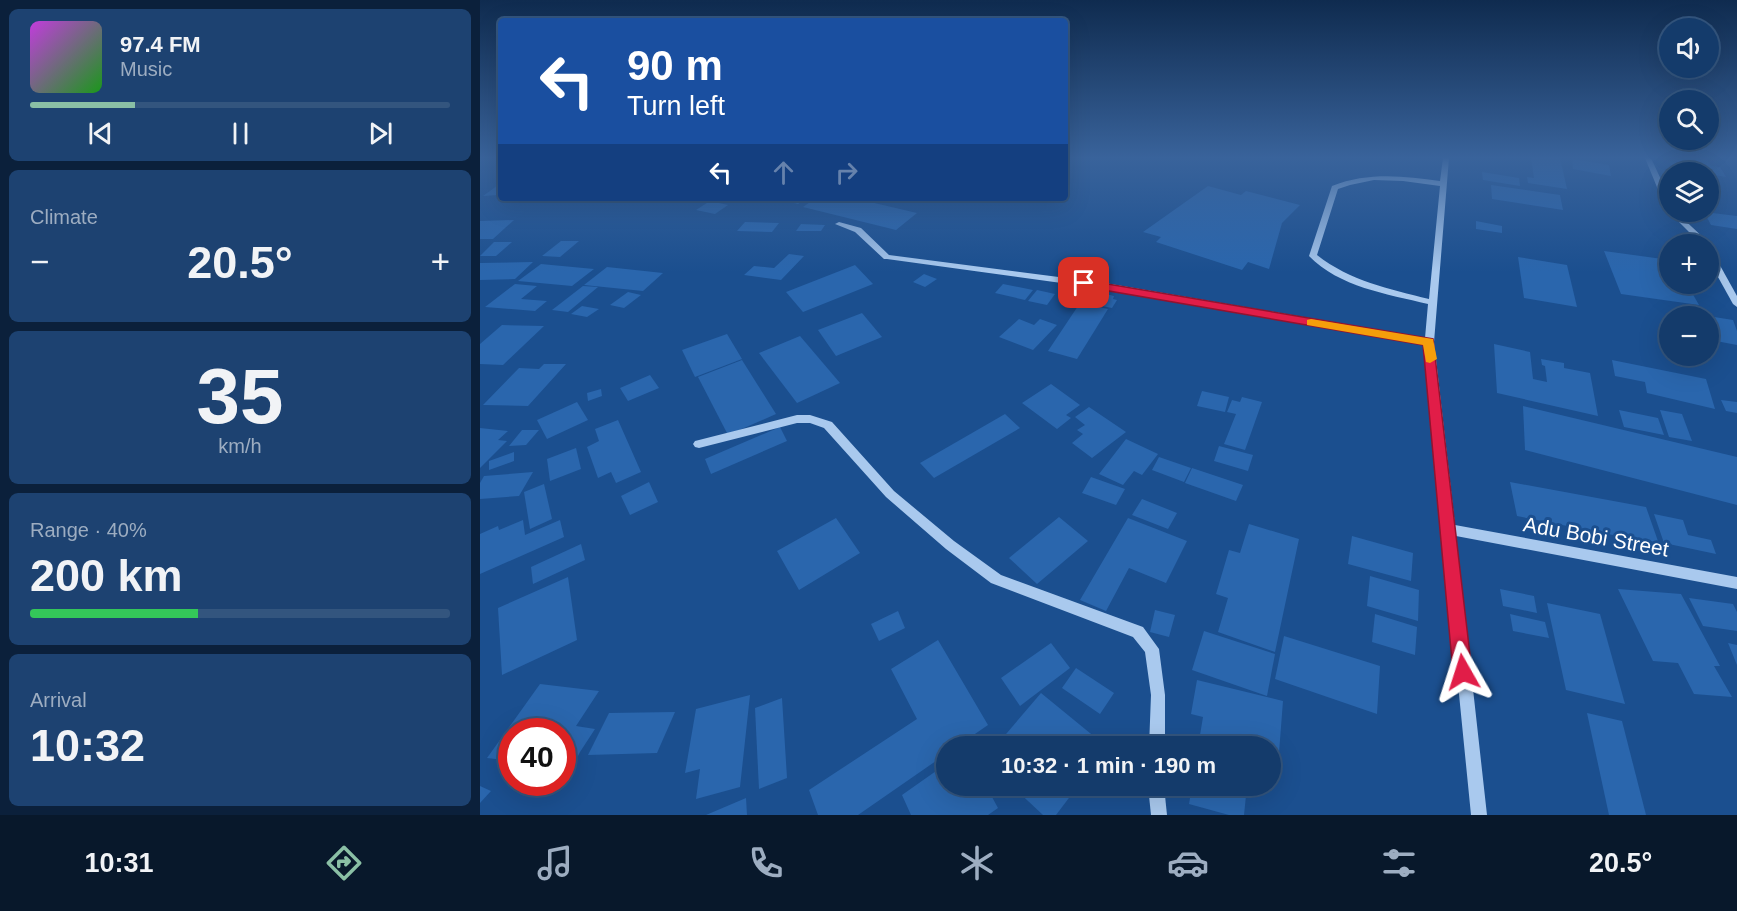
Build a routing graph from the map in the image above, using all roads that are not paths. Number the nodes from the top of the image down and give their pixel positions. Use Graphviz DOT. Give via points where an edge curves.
graph roads {
  1 [pos="1332,196"];
  2 [pos="1443,196"];
  3 [pos="1683,222"];
  4 [pos="839,224"];
  5 [pos="1695,234"];
  6 [pos="1719,271"];
  7 [pos="1433,303"];
  8 [pos="1737,304"];
  9 [pos="1429,342"];
  10 [pos="699,444"];
  11 [pos="1447,529"];
  12 [pos="1737,583"];
  13 [pos="1157,736"];
  14 [pos="1157,796"];
  15 [pos="1159,815"];
  16 [pos="1479,815"];
  1 -- 7 [label="street" via="1313,256 1335,274"];
  2 -- 7 [label="street"];
  3 -- 5 [label="street"];
  4 -- 9 [label="street" via="858,230 887,257 1105,286"];
  6 -- 8 [label="street"];
  7 -- 9 [label="street"];
  9 -- 11 [label="street"];
  10 -- 13 [label="street" via="797,419 828,425 890,494 996,579 1138,632 1152,649 1158,695"];
  11 -- 12 [label="street, Adu Bobi Street"];
  11 -- 16 [label="street"];
  14 -- 15 [label="street"];
}
